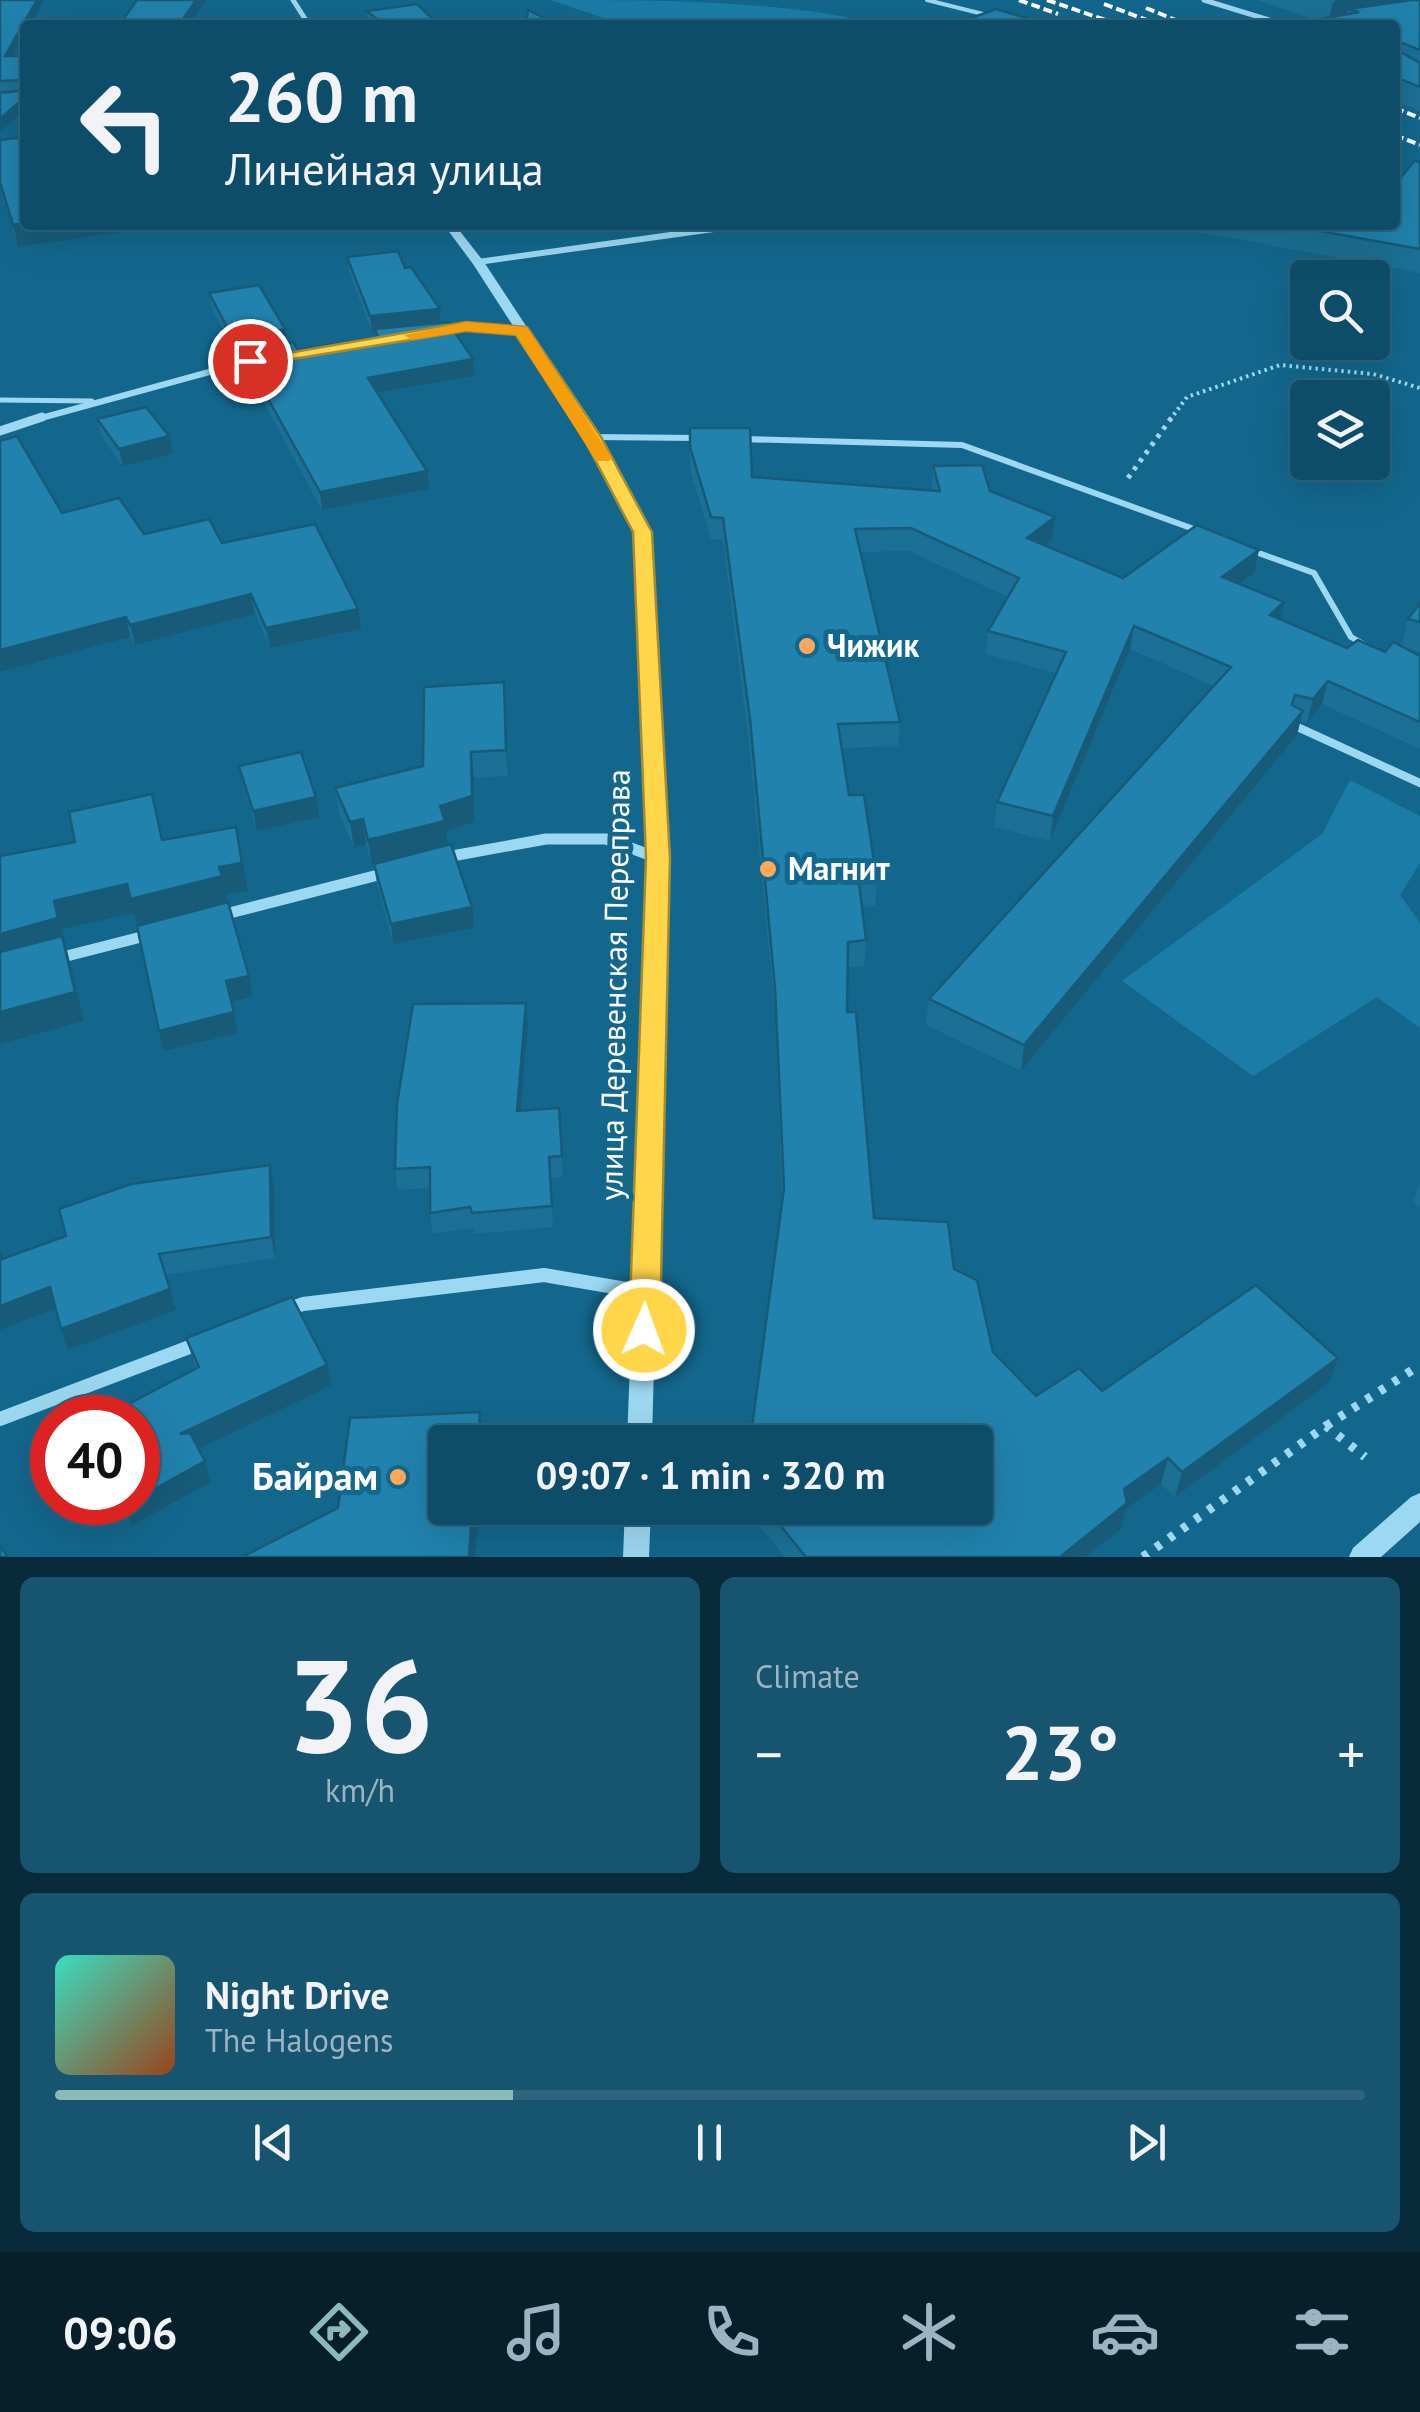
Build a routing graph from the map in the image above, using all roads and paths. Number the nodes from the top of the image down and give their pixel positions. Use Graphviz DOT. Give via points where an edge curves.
graph roads {
  1 [pos="927,0"];
  2 [pos="1204,0"];
  3 [pos="1004,20"];
  4 [pos="1271,20"];
  5 [pos="453,230"];
  6 [pos="706,230"];
  7 [pos="478,262"];
  8 [pos="521,330"];
  9 [pos="427,333"];
  10 [pos="269,358"];
  11 [pos="1420,388"];
  12 [pos="0,400"];
  13 [pos="92,401"];
  14 [pos="0,432"];
  15 [pos="592,437"];
  16 [pos="710,438"];
  17 [pos="730,439"];
  18 [pos="1113,500"];
  19 [pos="1204,533"];
  20 [pos="1241,546"];
  21 [pos="1368,647"];
  22 [pos="1293,725"];
  23 [pos="1420,782"];
  24 [pos="658,858"];
  25 [pos="425,862"];
  26 [pos="407,867"];
  27 [pos="206,920"];
  28 [pos="168,930"];
  29 [pos="38,964"];
  30 [pos="646,1293"];
  31 [pos="267,1317"];
  32 [pos="214,1338"];
  33 [pos="1420,1365"];
  34 [pos="0,1419"];
  35 [pos="641,1425"];
  36 [pos="1326,1426"];
  37 [pos="1365,1458"];
  38 [pos="1420,1506"];
  39 [pos="637,1525"];
  40 [pos="636,1557"];
  41 [pos="1143,1557"];
  42 [pos="1362,1557"];
  1 -- 3 [label="lane"];
  2 -- 4 [label="street"];
  5 -- 7 [label="street, улица Деревенская Переправа"];
  6 -- 7 [label="street"];
  7 -- 8 [label="street, улица Деревенская Переправа"];
  8 -- 9 [label="street"];
  8 -- 15 [label="street, улица Деревенская Переправа"];
  10 -- 13 [label="street"];
  11 -- 18 [label="path" via="1374,374 1280,365 1187,396"];
  12 -- 13 [label="lane"];
  13 -- 14 [label="street"];
  15 -- 16 [label="lane"];
  15 -- 24 [label="street, улица Деревенская Переправа" via="643,532"];
  17 -- 18 [label="lane" via="962,445"];
  18 -- 19 [label="lane"];
  20 -- 21 [label="lane" via="1314,574 1350,637"];
  22 -- 23 [label="lane"];
  24 -- 25 [label="street" via="606,839 546,839"];
  24 -- 30 [label="street, улица Деревенская Переправа"];
  26 -- 27 [label="street"];
  28 -- 29 [label="street"];
  30 -- 31 [label="street" via="544,1275 303,1304"];
  30 -- 35 [label="street, улица Деревенская Переправа"];
  32 -- 34 [label="street"];
  33 -- 36 [label="path"];
  36 -- 37 [label="path"];
  36 -- 41 [label="path"];
  38 -- 42 [label="street"];
  39 -- 40 [label="street"];
}
